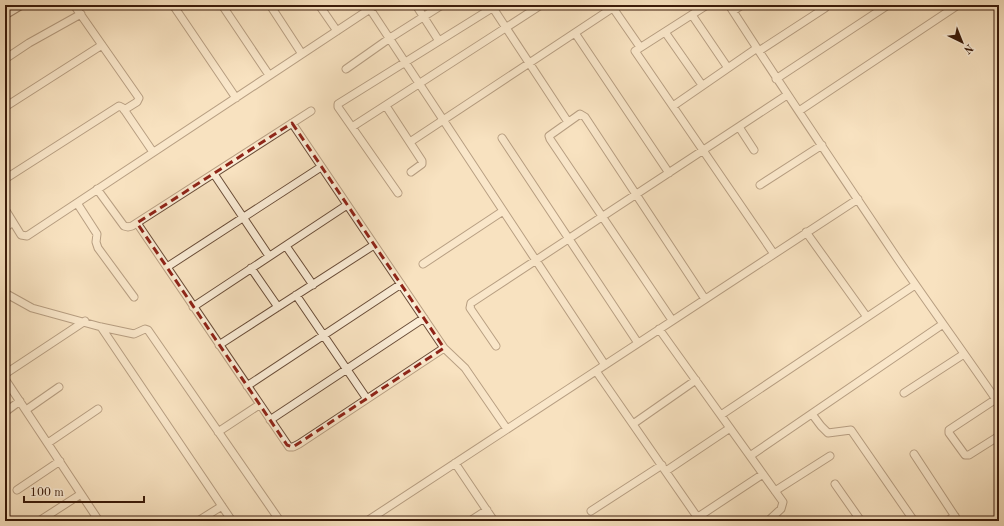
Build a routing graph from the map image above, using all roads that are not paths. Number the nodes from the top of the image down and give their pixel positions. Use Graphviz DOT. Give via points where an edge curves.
graph roads {
  1 [pos="20,5"];
  2 [pos="74,5"];
  3 [pos="173,5"];
  4 [pos="222,5"];
  5 [pos="270,5"];
  6 [pos="319,5"];
  7 [pos="416,5"];
  8 [pos="442,5"];
  9 [pos="541,5"];
  10 [pos="707,5"];
  11 [pos="742,5"];
  12 [pos="827,5"];
  13 [pos="888,5"];
  14 [pos="958,5"];
  15 [pos="371,6"];
  16 [pos="615,6"];
  17 [pos="495,7"];
  18 [pos="731,8"];
  19 [pos="5,14"];
  20 [pos="81,14"];
  21 [pos="692,14"];
  22 [pos="424,17"];
  23 [pos="506,28"];
  24 [pos="336,31"];
  25 [pos="665,32"];
  26 [pos="575,33"];
  27 [pos="390,38"];
  28 [pos="439,41"];
  29 [pos="102,45"];
  30 [pos="640,47"];
  31 [pos="758,49"];
  32 [pos="302,54"];
  33 [pos="5,59"];
  34 [pos="406,61"];
  35 [pos="530,63"];
  36 [pos="728,68"];
  37 [pos="346,69"];
  38 [pos="269,75"];
  39 [pos="776,79"];
  40 [pos="420,84"];
  41 [pos="702,85"];
  42 [pos="787,95"];
  43 [pos="236,98"];
  44 [pos="5,106"];
  45 [pos="386,106"];
  46 [pos="672,106"];
  47 [pos="124,110"];
  48 [pos="311,111"];
  49 [pos="799,111"];
  50 [pos="444,120"];
  51 [pos="568,122"];
  52 [pos="292,123"];
  53 [pos="739,127"];
  54 [pos="352,128"];
  55 [pos="502,138"];
  56 [pos="410,142"];
  57 [pos="822,145"];
  58 [pos="754,150"];
  59 [pos="703,151"];
  60 [pos="153,152"];
  61 [pos="321,167"];
  62 [pos="411,172"];
  63 [pos="669,173"];
  64 [pos="214,174"];
  65 [pos="5,179"];
  66 [pos="760,185"];
  67 [pos="97,189"];
  68 [pos="398,194"];
  69 [pos="636,195"];
  70 [pos="858,198"];
  71 [pos="77,203"];
  72 [pos="347,205"];
  73 [pos="5,209"];
  74 [pos="503,211"];
  75 [pos="602,217"];
  76 [pos="243,218"];
  77 [pos="13,222"];
  78 [pos="137,223"];
  79 [pos="5,228"];
  80 [pos="806,232"];
  81 [pos="568,239"];
  82 [pos="374,244"];
  83 [pos="286,246"];
  84 [pos="774,254"];
  85 [pos="269,256"];
  86 [pos="535,261"];
  87 [pos="423,264"];
  88 [pos="166,267"];
  89 [pos="251,268"];
  90 [pos="401,284"];
  91 [pos="915,284"];
  92 [pos="312,285"];
  93 [pos="5,293"];
  94 [pos="296,296"];
  95 [pos="134,297"];
  96 [pos="705,299"];
  97 [pos="193,307"];
  98 [pos="278,307"];
  99 [pos="867,317"];
  100 [pos="424,318"];
  101 [pos="672,320"];
  102 [pos="84,322"];
  103 [pos="943,324"];
  104 [pos="101,327"];
  105 [pos="660,329"];
  106 [pos="323,334"];
  107 [pos="638,343"];
  108 [pos="219,345"];
  109 [pos="496,346"];
  110 [pos="444,348"];
  111 [pos="964,354"];
  112 [pos="605,365"];
  113 [pos="347,369"];
  114 [pos="596,371"];
  115 [pos="5,374"];
  116 [pos="5,379"];
  117 [pos="696,380"];
  118 [pos="247,386"];
  119 [pos="59,387"];
  120 [pos="904,392"];
  121 [pos="368,399"];
  122 [pos="20,401"];
  123 [pos="997,402"];
  124 [pos="259,405"];
  125 [pos="98,409"];
  126 [pos="26,410"];
  127 [pos="5,412"];
  128 [pos="812,414"];
  129 [pos="721,415"];
  130 [pos="270,420"];
  131 [pos="633,424"];
  132 [pos="730,428"];
  133 [pos="507,429"];
  134 [pos="218,432"];
  135 [pos="999,436"];
  136 [pos="48,443"];
  137 [pos="914,454"];
  138 [pos="750,456"];
  139 [pos="830,456"];
  140 [pos="60,462"];
  141 [pos="455,463"];
  142 [pos="664,468"];
  143 [pos="762,474"];
  144 [pos="835,484"];
  145 [pos="17,490"];
  146 [pos="774,490"];
  147 [pos="81,494"];
  148 [pos="222,506"];
  149 [pos="487,510"];
  150 [pos="591,511"];
  151 [pos="957,518"];
  152 [pos="697,520"];
  153 [pos="39,521"];
  154 [pos="99,521"];
  155 [pos="198,521"];
  156 [pos="232,521"];
  157 [pos="280,521"];
  158 [pos="367,521"];
  159 [pos="470,521"];
  160 [pos="494,521"];
  161 [pos="768,521"];
  162 [pos="861,521"];
  163 [pos="914,521"];
  164 [pos="947,521"];
  1 -- 19 [label="street"];
  2 -- 20 [label="street"];
  3 -- 43 [label="street"];
  4 -- 38 [label="street"];
  5 -- 32 [label="street"];
  6 -- 24 [label="street"];
  7 -- 22 [label="street"];
  8 -- 22 [label="street"];
  9 -- 23 [label="street"];
  10 -- 21 [label="street"];
  11 -- 18 [label="street"];
  12 -- 31 [label="street"];
  13 -- 39 [label="street"];
  14 -- 49 [label="street"];
  15 -- 24 [label="street"];
  15 -- 27 [label="street"];
  16 -- 26 [label="street"];
  16 -- 30 [label="street"];
  17 -- 23 [label="street"];
  17 -- 28 [label="street"];
  18 -- 31 [label="street"];
  20 -- 29 [label="street"];
  20 -- 33 [label="street"];
  21 -- 25 [label="street"];
  21 -- 36 [label="street"];
  22 -- 27 [label="street"];
  22 -- 28 [label="street"];
  23 -- 35 [label="street"];
  23 -- 40 [label="street"];
  24 -- 32 [label="street"];
  25 -- 30 [label="street"];
  25 -- 41 [label="street"];
  26 -- 35 [label="street"];
  26 -- 63 [label="street"];
  27 -- 34 [label="street"];
  27 -- 37 [label="street"];
  28 -- 34 [label="street"];
  29 -- 44 [label="street"];
  29 -- 47 [label="street" via="139,98"];
  30 -- 46 [label="street" via="635,50 636,52"];
  31 -- 36 [label="street"];
  31 -- 39 [label="street"];
  32 -- 38 [label="street"];
  34 -- 40 [label="street"];
  34 -- 54 [label="street" via="338,104"];
  35 -- 50 [label="street"];
  35 -- 51 [label="street"];
  36 -- 41 [label="street"];
  38 -- 43 [label="street"];
  39 -- 42 [label="street"];
  40 -- 45 [label="street"];
  40 -- 50 [label="street"];
  41 -- 46 [label="street"];
  42 -- 49 [label="street"];
  42 -- 53 [label="street"];
  43 -- 60 [label="street"];
  45 -- 54 [label="street"];
  45 -- 56 [label="street"];
  46 -- 59 [label="street"];
  47 -- 60 [label="street"];
  47 -- 65 [label="street" via="116,107"];
  48 -- 52 [label="street"];
  49 -- 57 [label="street"];
  50 -- 56 [label="street"];
  50 -- 74 [label="street"];
  51 -- 69 [label="street" via="580,114 585,117"];
  51 -- 75 [label="street" via="549,136 550,139"];
  52 -- 61 [label="street"];
  52 -- 64 [label="street"];
  53 -- 58 [label="street"];
  53 -- 59 [label="street"];
  54 -- 68 [label="street"];
  55 -- 81 [label="street"];
  56 -- 62 [label="street" via="422,163"];
  57 -- 66 [label="street"];
  57 -- 70 [label="street"];
  59 -- 63 [label="street"];
  59 -- 84 [label="street"];
  60 -- 67 [label="street"];
  61 -- 72 [label="street"];
  61 -- 76 [label="street"];
  63 -- 69 [label="street"];
  64 -- 76 [label="street"];
  64 -- 78 [label="street"];
  67 -- 71 [label="street"];
  67 -- 78 [label="street" via="124,226"];
  69 -- 75 [label="street"];
  69 -- 96 [label="street"];
  70 -- 80 [label="street"];
  70 -- 91 [label="street"];
  71 -- 77 [label="street" via="27,236 21,235"];
  71 -- 95 [label="street" via="97,234 98,248"];
  72 -- 82 [label="street"];
  72 -- 83 [label="street"];
  73 -- 77 [label="street"];
  74 -- 86 [label="street"];
  74 -- 87 [label="street"];
  75 -- 81 [label="street"];
  75 -- 101 [label="street"];
  76 -- 85 [label="street"];
  76 -- 88 [label="street"];
  77 -- 79 [label="street"];
  78 -- 88 [label="street"];
  80 -- 84 [label="street"];
  80 -- 99 [label="street"];
  81 -- 86 [label="street"];
  81 -- 107 [label="street"];
  82 -- 90 [label="street"];
  82 -- 92 [label="street"];
  83 -- 85 [label="street"];
  83 -- 92 [label="street"];
  84 -- 96 [label="street"];
  85 -- 89 [label="street"];
  86 -- 109 [label="street" via="470,304 470,308"];
  86 -- 112 [label="street"];
  88 -- 97 [label="street"];
  89 -- 97 [label="street"];
  89 -- 98 [label="street"];
  90 -- 100 [label="street"];
  90 -- 106 [label="street"];
  91 -- 99 [label="street"];
  91 -- 103 [label="street"];
  92 -- 94 [label="street"];
  93 -- 102 [label="street" via="32,308"];
  94 -- 98 [label="street"];
  94 -- 106 [label="street"];
  96 -- 101 [label="street"];
  97 -- 108 [label="street"];
  98 -- 108 [label="street"];
  99 -- 129 [label="street"];
  100 -- 110 [label="street"];
  100 -- 113 [label="street"];
  101 -- 105 [label="street"];
  102 -- 104 [label="street"];
  102 -- 115 [label="street"];
  103 -- 111 [label="street"];
  103 -- 128 [label="street" via="823,404"];
  104 -- 134 [label="street" via="134,334 148,330"];
  104 -- 148 [label="street"];
  105 -- 107 [label="street"];
  105 -- 117 [label="street"];
  106 -- 113 [label="street"];
  106 -- 118 [label="street"];
  107 -- 112 [label="street"];
  108 -- 118 [label="street"];
  110 -- 121 [label="street"];
  110 -- 133 [label="street" via="466,368"];
  111 -- 120 [label="street"];
  111 -- 123 [label="street"];
  112 -- 114 [label="street"];
  113 -- 121 [label="street"];
  113 -- 130 [label="street"];
  114 -- 131 [label="street"];
  114 -- 133 [label="street"];
  116 -- 122 [label="street"];
  117 -- 129 [label="street"];
  117 -- 131 [label="street"];
  118 -- 124 [label="street"];
  119 -- 126 [label="street"];
  121 -- 130 [label="street" via="293,447 287,445"];
  122 -- 126 [label="street"];
  122 -- 127 [label="street"];
  123 -- 135 [label="street" via="949,430 949,433 965,455 970,455"];
  124 -- 130 [label="street"];
  124 -- 134 [label="street"];
  125 -- 136 [label="street"];
  126 -- 136 [label="street"];
  128 -- 138 [label="street"];
  128 -- 163 [label="street" via="828,432 851,430"];
  129 -- 132 [label="street"];
  131 -- 142 [label="street"];
  132 -- 138 [label="street"];
  132 -- 142 [label="street"];
  133 -- 141 [label="street"];
  134 -- 157 [label="street"];
  136 -- 140 [label="street"];
  137 -- 151 [label="street"];
  138 -- 143 [label="street"];
  139 -- 146 [label="street"];
  140 -- 145 [label="street"];
  140 -- 147 [label="street"];
  141 -- 149 [label="street"];
  141 -- 158 [label="street"];
  142 -- 150 [label="street"];
  142 -- 152 [label="street"];
  143 -- 146 [label="street"];
  143 -- 152 [label="street"];
  144 -- 162 [label="street"];
  146 -- 161 [label="street" via="783,505"];
  147 -- 153 [label="street"];
  147 -- 154 [label="street"];
  148 -- 155 [label="street"];
  148 -- 156 [label="street"];
  149 -- 159 [label="street"];
  149 -- 160 [label="street"];
  151 -- 164 [label="street"];
}
